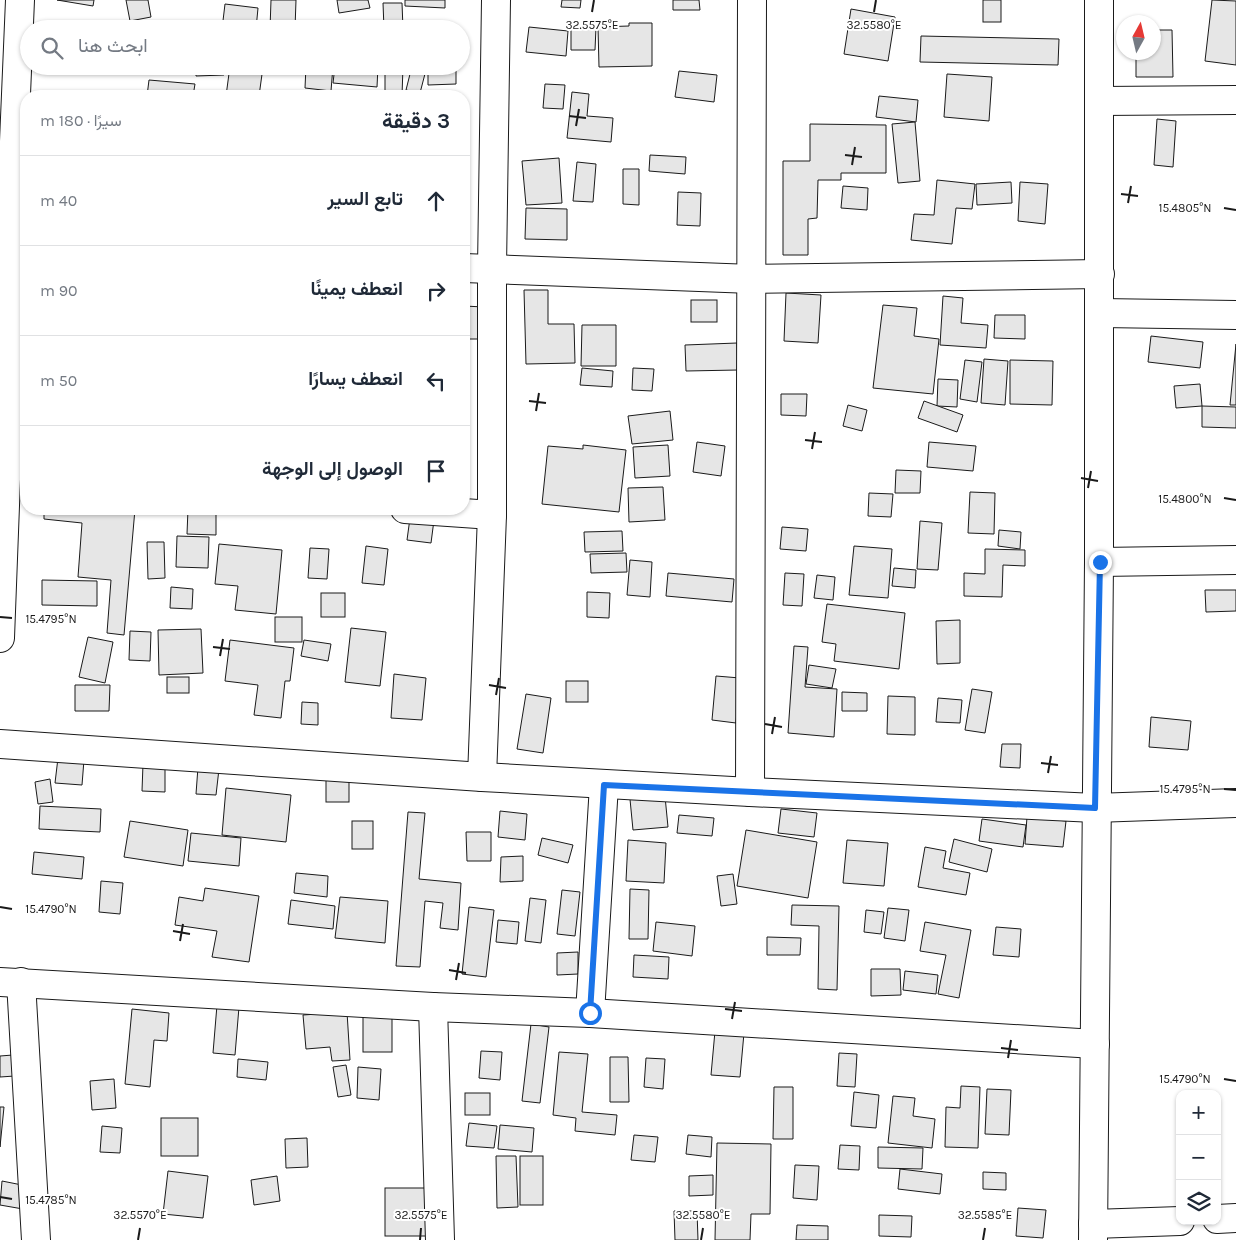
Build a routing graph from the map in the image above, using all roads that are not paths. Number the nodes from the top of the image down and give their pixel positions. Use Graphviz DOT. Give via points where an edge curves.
graph roads {
  1 [pos="20,0"];
  2 [pos="496,0"];
  3 [pos="752,0"];
  4 [pos="1099,0"];
  5 [pos="1236,100"];
  6 [pos="1100,101"];
  7 [pos="12,259"];
  8 [pos="470,268"];
  9 [pos="492,268"];
  10 [pos="1100,274"];
  11 [pos="752,279"];
  12 [pos="1101,313"];
  13 [pos="1236,314"];
  14 [pos="16,480"];
  15 [pos="470,513"];
  16 [pos="492,515"];
  17 [pos="1236,560"];
  18 [pos="1100,562"];
  19 [pos="0,638"];
  20 [pos="0,744"];
  21 [pos="482,778"];
  22 [pos="604,785"];
  23 [pos="750,792"];
  24 [pos="1236,803"];
  25 [pos="1095,808"];
  26 [pos="10,982"];
  27 [pos="433,1007"];
  28 [pos="590,1013"];
  29 [pos="1095,1044"];
  30 [pos="1236,1218"];
  31 [pos="1221,1219"];
  32 [pos="1176,1222"];
  33 [pos="1093,1232"];
  34 [pos="36,1240"];
  35 [pos="440,1240"];
  1 -- 7 [label="street"];
  2 -- 9 [label="street"];
  3 -- 11 [label="street"];
  4 -- 6 [label="street"];
  5 -- 6 [label="street"];
  6 -- 10 [label="street"];
  7 -- 14 [label="street"];
  8 -- 9 [label="street"];
  9 -- 11 [label="street"];
  9 -- 16 [label="street"];
  10 -- 11 [label="street"];
  10 -- 12 [label="street"];
  11 -- 23 [label="street"];
  12 -- 13 [label="street"];
  12 -- 18 [label="street"];
  14 -- 19 [label="street"];
  15 -- 16 [label="street"];
  16 -- 21 [label="street"];
  17 -- 18 [label="street"];
  18 -- 25 [label="street"];
  20 -- 21 [label="street"];
  21 -- 22 [label="street"];
  22 -- 23 [label="street"];
  22 -- 28 [label="street"];
  23 -- 25 [label="street"];
  24 -- 25 [label="street"];
  25 -- 29 [label="street"];
  26 -- 27 [label="street"];
  26 -- 34 [label="street"];
  27 -- 28 [label="street"];
  27 -- 35 [label="street"];
  28 -- 29 [label="street"];
  29 -- 33 [label="street"];
  30 -- 31 [label="street"];
  32 -- 33 [label="street"];
}
